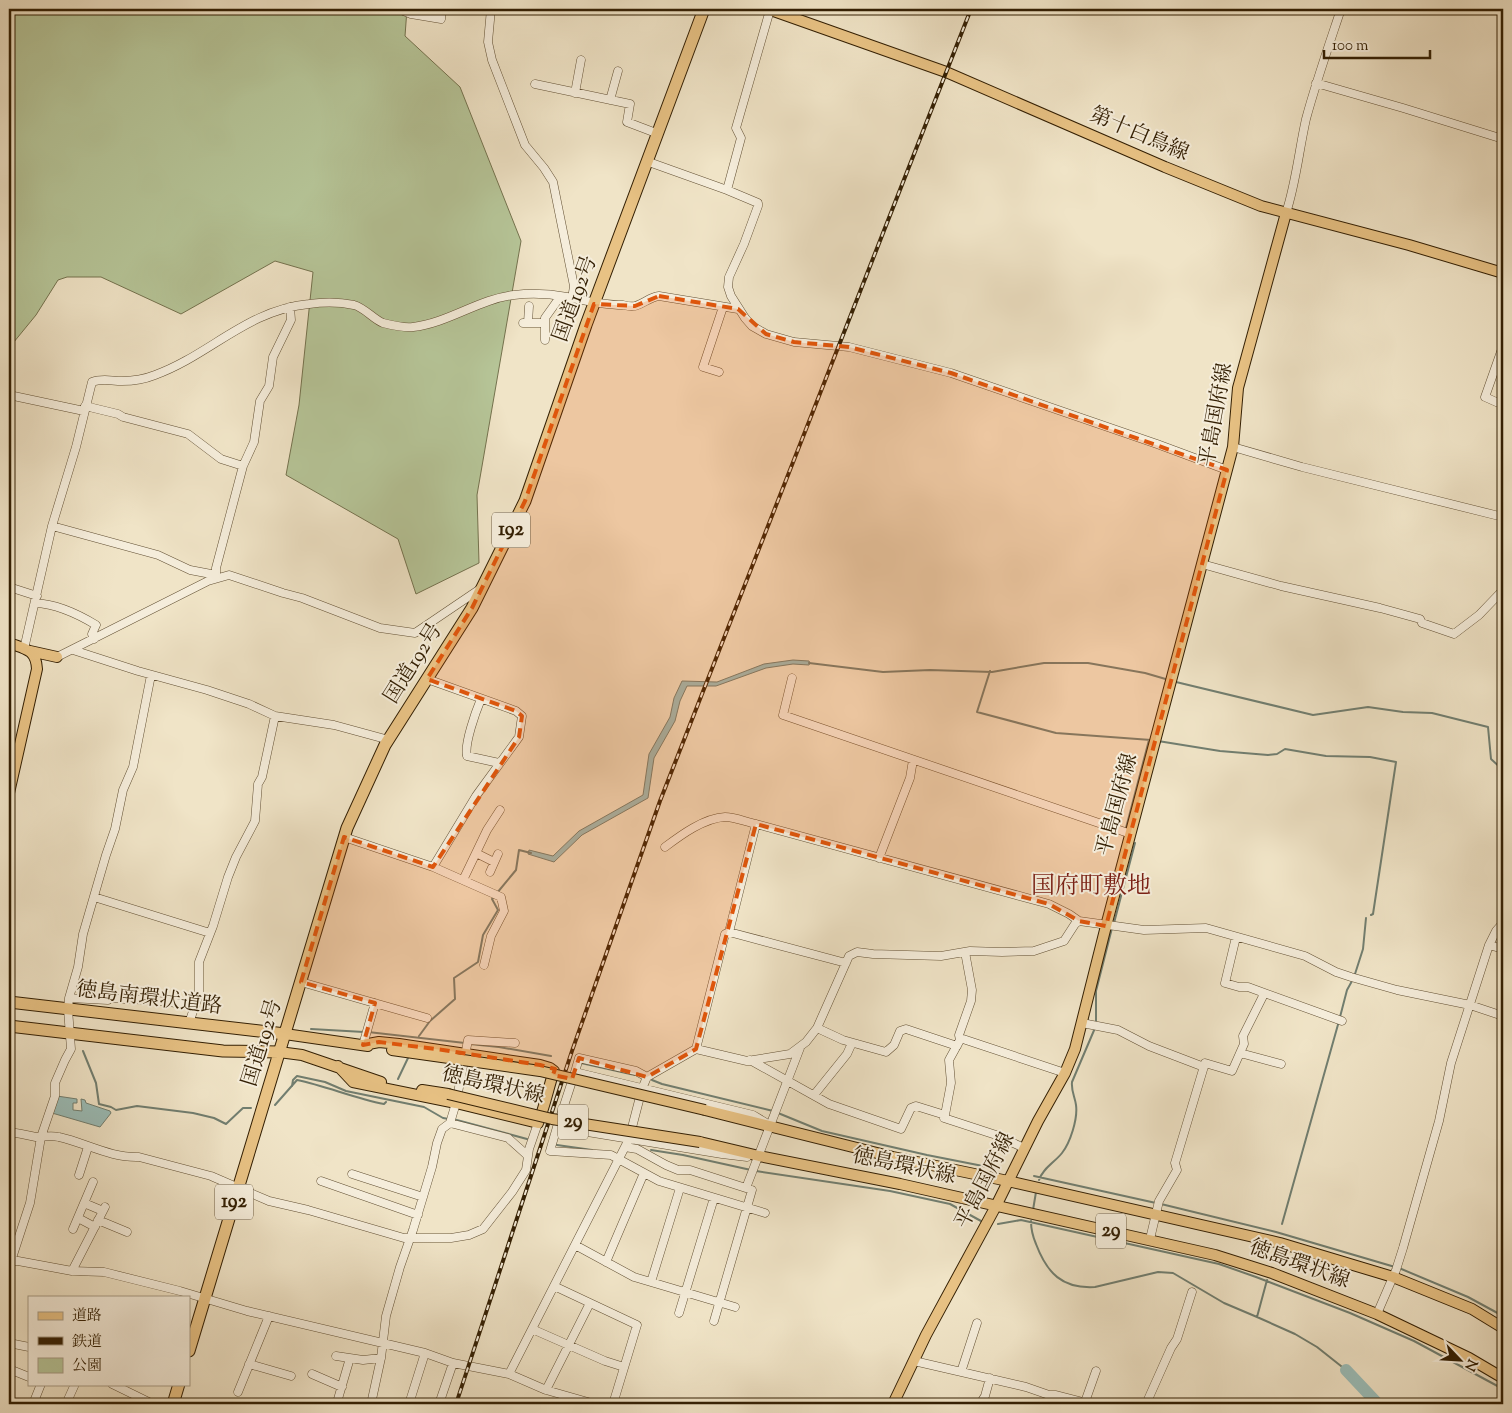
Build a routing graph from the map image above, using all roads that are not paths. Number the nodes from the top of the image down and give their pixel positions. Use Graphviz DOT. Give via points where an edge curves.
graph roads {
  1 [pos="399,9"];
  2 [pos="442,9"];
  3 [pos="492,9"];
  4 [pos="542,9"];
  5 [pos="549,9"];
  6 [pos="704,9"];
  7 [pos="769,9"];
  8 [pos="1341,9"];
  9 [pos="582,60"];
  10 [pos="618,71"];
  11 [pos="1316,83"];
  12 [pos="535,84"];
  13 [pos="575,93"];
  14 [pos="610,100"];
  15 [pos="656,133"];
  16 [pos="1503,139"];
  17 [pos="646,161"];
  18 [pos="727,190"];
  19 [pos="1286,213"];
  20 [pos="1503,273"];
  21 [pos="560,297"];
  22 [pos="572,299"];
  23 [pos="594,304"];
  24 [pos="529,306"];
  25 [pos="290,307"];
  26 [pos="723,307"];
  27 [pos="738,309"];
  28 [pos="545,323"];
  29 [pos="545,340"];
  30 [pos="1503,346"];
  31 [pos="719,372"];
  32 [pos="9,395"];
  33 [pos="1503,405"];
  34 [pos="84,408"];
  35 [pos="1233,447"];
  36 [pos="243,466"];
  37 [pos="1226,470"];
  38 [pos="1503,517"];
  39 [pos="52,526"];
  40 [pos="1202,564"];
  41 [pos="216,578"];
  42 [pos="9,586"];
  43 [pos="482,588"];
  44 [pos="1503,590"];
  45 [pos="36,599"];
  46 [pos="94,639"];
  47 [pos="9,643"];
  48 [pos="27,650"];
  49 [pos="73,650"];
  50 [pos="57,657"];
  51 [pos="37,669"];
  52 [pos="151,675"];
  53 [pos="792,678"];
  54 [pos="427,679"];
  55 [pos="481,699"];
  56 [pos="275,716"];
  57 [pos="389,740"];
  58 [pos="913,760"];
  59 [pos="499,763"];
  60 [pos="9,793"];
  61 [pos="500,810"];
  62 [pos="756,824"];
  63 [pos="1131,834"];
  64 [pos="344,837"];
  65 [pos="665,847"];
  66 [pos="476,853"];
  67 [pos="879,858"];
  68 [pos="432,867"];
  69 [pos="490,872"];
  70 [pos="463,880"];
  71 [pos="94,896"];
  72 [pos="1079,921"];
  73 [pos="1503,922"];
  74 [pos="1110,926"];
  75 [pos="729,932"];
  76 [pos="210,933"];
  77 [pos="1236,937"];
  78 [pos="1489,945"];
  79 [pos="1503,949"];
  80 [pos="964,952"];
  81 [pos="846,963"];
  82 [pos="484,965"];
  83 [pos="301,982"];
  84 [pos="1264,994"];
  85 [pos="9,1002"];
  86 [pos="68,1003"];
  87 [pos="375,1003"];
  88 [pos="1470,1004"];
  89 [pos="195,1006"];
  90 [pos="1503,1016"];
  91 [pos="427,1018"];
  92 [pos="1340,1020"];
  93 [pos="189,1023"];
  94 [pos="1091,1025"];
  95 [pos="9,1026"];
  96 [pos="817,1028"];
  97 [pos="71,1034"];
  98 [pos="285,1034"];
  99 [pos="515,1043"];
  100 [pos="958,1043"];
  101 [pos="852,1044"];
  102 [pos="363,1045"];
  103 [pos="800,1046"];
  104 [pos="464,1050"];
  105 [pos="696,1050"];
  106 [pos="279,1052"];
  107 [pos="1240,1053"];
  108 [pos="750,1060"];
  109 [pos="1281,1064"];
  110 [pos="338,1066"];
  111 [pos="1204,1067"];
  112 [pos="575,1072"];
  113 [pos="1066,1073"];
  114 [pos="647,1077"];
  115 [pos="786,1080"];
  116 [pos="642,1089"];
  117 [pos="814,1095"];
  118 [pos="456,1104"];
  119 [pos="945,1114"];
  120 [pos="450,1120"];
  121 [pos="538,1123"];
  122 [pos="770,1125"];
  123 [pos="557,1127"];
  124 [pos="9,1132"];
  125 [pos="41,1136"];
  126 [pos="627,1143"];
  127 [pos="88,1147"];
  128 [pos="1024,1148"];
  129 [pos="527,1156"];
  130 [pos="759,1156"];
  131 [pos="619,1159"];
  132 [pos="644,1173"];
  133 [pos="352,1174"];
  134 [pos="79,1175"];
  135 [pos="363,1177"];
  136 [pos="1008,1181"];
  137 [pos="93,1182"];
  138 [pos="321,1182"];
  139 [pos="238,1187"];
  140 [pos="680,1188"];
  141 [pos="746,1188"];
  142 [pos="357,1194"];
  143 [pos="423,1197"];
  144 [pos="714,1198"];
  145 [pos="84,1203"];
  146 [pos="996,1206"];
  147 [pos="1158,1207"];
  148 [pos="747,1208"];
  149 [pos="765,1213"];
  150 [pos="418,1215"];
  151 [pos="78,1218"];
  152 [pos="97,1224"];
  153 [pos="73,1229"];
  154 [pos="127,1232"];
  155 [pos="411,1238"];
  156 [pos="1150,1239"];
  157 [pos="575,1245"];
  158 [pos="10,1261"];
  159 [pos="606,1262"];
  160 [pos="72,1271"];
  161 [pos="1396,1271"];
  162 [pos="651,1282"];
  163 [pos="554,1286"];
  164 [pos="686,1292"];
  165 [pos="1192,1292"];
  166 [pos="205,1298"];
  167 [pos="590,1303"];
  168 [pos="719,1303"];
  169 [pos="735,1307"];
  170 [pos="680,1313"];
  171 [pos="1377,1314"];
  172 [pos="269,1316"];
  173 [pos="714,1321"];
  174 [pos="977,1323"];
  175 [pos="1503,1328"];
  176 [pos="532,1329"];
  177 [pos="9,1343"];
  178 [pos="383,1344"];
  179 [pos="569,1346"];
  180 [pos="28,1347"];
  181 [pos="190,1348"];
  182 [pos="426,1353"];
  183 [pos="336,1356"];
  184 [pos="350,1358"];
  185 [pos="381,1358"];
  186 [pos="914,1361"];
  187 [pos="453,1363"];
  188 [pos="249,1364"];
  189 [pos="624,1367"];
  190 [pos="9,1370"];
  191 [pos="1096,1371"];
  192 [pos="961,1372"];
  193 [pos="312,1374"];
  194 [pos="509,1374"];
  195 [pos="291,1376"];
  196 [pos="28,1377"];
  197 [pos="321,1378"];
  198 [pos="990,1378"];
  199 [pos="1503,1378"];
  200 [pos="40,1386"];
  201 [pos="73,1386"];
  202 [pos="116,1386"];
  203 [pos="178,1386"];
  204 [pos="318,1386"];
  205 [pos="342,1387"];
  206 [pos="546,1390"];
  207 [pos="238,1392"];
  208 [pos="564,1396"];
  209 [pos="338,1399"];
  210 [pos="1088,1403"];
  211 [pos="33,1404"];
  212 [pos="66,1404"];
  213 [pos="153,1404"];
  214 [pos="173,1404"];
  215 [pos="371,1404"];
  216 [pos="409,1404"];
  217 [pos="439,1404"];
  218 [pos="559,1404"];
  219 [pos="595,1404"];
  220 [pos="613,1404"];
  221 [pos="892,1404"];
  222 [pos="980,1404"];
  223 [pos="1146,1404"];
  1 -- 2 [label="street" via="441,19"];
  3 -- 22 [label="street" via="488,42 492,60 525,145 553,182 574,286"];
  4 -- 5 [label="street"];
  6 -- 15 [label="highway, 国道192号 / 192"];
  7 -- 18 [label="street" via="736,128 741,138"];
  7 -- 19 [label="main road, 第十白鳥線" via="946,72 1174,171"];
  8 -- 11 [label="street"];
  9 -- 13 [label="street"];
  10 -- 14 [label="street"];
  11 -- 16 [label="street"];
  11 -- 19 [label="street"];
  12 -- 13 [label="street"];
  13 -- 14 [label="street"];
  14 -- 15 [label="street" via="630,104 627,122"];
  15 -- 17 [label="highway, 国道192号 / 192"];
  17 -- 18 [label="street"];
  17 -- 23 [label="highway, 国道192号 / 192"];
  18 -- 27 [label="street" via="758,203 729,277 728,287"];
  19 -- 20 [label="main road, 第十白鳥線" via="1415,246"];
  19 -- 35 [label="main road, 平島国府線" via="1238,388"];
  21 -- 22 [label="street"];
  21 -- 25 [label="street" via="499,297 412,327 383,322 355,305 323,303"];
  21 -- 28 [label="street" via="544,318"];
  22 -- 23 [label="street"];
  23 -- 26 [label="street" via="635,306 650,297 659,296"];
  23 -- 43 [label="highway, 国道192号 / 192" via="525,500"];
  24 -- 28 [label="street" via="526,323"];
  25 -- 34 [label="street" via="244,324 154,375 122,381 98,379 92,382"];
  25 -- 36 [label="street" via="291,320 273,357 269,386 260,401 254,442"];
  26 -- 27 [label="street"];
  26 -- 31 [label="street" via="703,367"];
  27 -- 37 [label="street" via="752,326 766,334 794,342 849,347 951,373"];
  28 -- 29 [label="street"];
  30 -- 33 [label="street" via="1485,397"];
  32 -- 34 [label="street"];
  34 -- 36 [label="street" via="188,434 221,458"];
  34 -- 39 [label="street"];
  35 -- 37 [label="main road, 平島国府線"];
  35 -- 38 [label="street"];
  36 -- 41 [label="street"];
  37 -- 40 [label="main road, 平島国府線"];
  39 -- 41 [label="street" via="158,555"];
  39 -- 45 [label="street"];
  40 -- 44 [label="street" via="1380,608 1454,634"];
  40 -- 63 [label="main road, 平島国府線"];
  41 -- 43 [label="street" via="229,575 380,628 415,633"];
  41 -- 46 [label="street"];
  42 -- 45 [label="street"];
  43 -- 54 [label="highway, 国道192号 / 192"];
  45 -- 46 [label="street" via="96,625 92,634"];
  45 -- 48 [label="street"];
  46 -- 49 [label="street"];
  47 -- 48 [label="main road"];
  48 -- 50 [label="main road"];
  48 -- 51 [label="main road" via="34,656"];
  49 -- 50 [label="street"];
  49 -- 52 [label="street"];
  50 -- 51 [label="main road"];
  51 -- 60 [label="main road"];
  52 -- 56 [label="street" via="207,690"];
  52 -- 71 [label="street" via="133,767 123,790 115,829"];
  53 -- 58 [label="street" via="782,715"];
  54 -- 55 [label="street"];
  54 -- 57 [label="highway, 国道192号 / 192"];
  55 -- 59 [label="street" via="465,749 467,756"];
  55 -- 59 [label="street" via="522,716 519,737"];
  56 -- 57 [label="street" via="334,725"];
  56 -- 76 [label="street" via="258,784 255,820 236,857"];
  57 -- 64 [label="highway, 国道192号 / 192"];
  58 -- 63 [label="street"];
  58 -- 67 [label="street" via="910,778"];
  59 -- 68 [label="street"];
  61 -- 66 [label="street"];
  62 -- 65 [label="street" via="724,817 685,832"];
  62 -- 67 [label="street"];
  62 -- 75 [label="street"];
  63 -- 74 [label="main road, 平島国府線"];
  64 -- 68 [label="street"];
  64 -- 83 [label="highway, 国道192号 / 192"];
  66 -- 69 [label="street" via="496,858"];
  66 -- 70 [label="street"];
  67 -- 72 [label="street" via="1049,904"];
  68 -- 70 [label="street"];
  70 -- 82 [label="street" via="496,895 504,911 491,936"];
  71 -- 76 [label="street"];
  71 -- 86 [label="street"];
  72 -- 74 [label="street"];
  72 -- 80 [label="street" via="1064,941 1051,947 1034,951"];
  73 -- 78 [label="street"];
  74 -- 77 [label="street" via="1144,930 1206,928"];
  74 -- 94 [label="main road, 平島国府線"];
  75 -- 81 [label="street"];
  75 -- 105 [label="street" via="725,934"];
  76 -- 89 [label="street" via="200,962 199,994"];
  77 -- 84 [label="street" via="1225,983"];
  77 -- 88 [label="street" via="1305,956 1336,972 1397,990"];
  78 -- 79 [label="street"];
  78 -- 88 [label="street"];
  80 -- 81 [label="street" via="941,956 857,952 849,956"];
  80 -- 100 [label="street" via="972,990"];
  81 -- 96 [label="street"];
  83 -- 87 [label="street"];
  83 -- 98 [label="highway, 国道192号 / 192"];
  84 -- 92 [label="street"];
  84 -- 107 [label="street" via="1243,1036"];
  85 -- 86 [label="highway, 徳島南環状道路"];
  86 -- 89 [label="street" via="110,998"];
  86 -- 93 [label="highway, 徳島南環状道路"];
  86 -- 97 [label="street"];
  87 -- 91 [label="street"];
  87 -- 102 [label="street"];
  88 -- 90 [label="street"];
  88 -- 161 [label="street" via="1451,1063 1439,1121"];
  89 -- 93 [label="street"];
  93 -- 98 [label="highway, 徳島南環状道路"];
  94 -- 111 [label="street" via="1118,1030"];
  94 -- 113 [label="main road, 平島国府線" via="1075,1050"];
  95 -- 97 [label="highway, 徳島南環状道路"];
  96 -- 101 [label="street"];
  96 -- 103 [label="street"];
  97 -- 106 [label="highway, 徳島南環状道路" via="223,1051"];
  97 -- 125 [label="street" via="71,1049 56,1083"];
  98 -- 102 [label="main road, 徳島環状線 / 29"];
  98 -- 106 [label="highway, 国道192号 / 192"];
  99 -- 104 [label="street" via="468,1040"];
  100 -- 101 [label="street" via="906,1029 900,1030 894,1045 886,1052"];
  100 -- 113 [label="street" via="964,1039"];
  100 -- 119 [label="street" via="949,1060 951,1083"];
  101 -- 117 [label="street"];
  102 -- 104 [label="main road, 徳島環状線 / 29"];
  103 -- 108 [label="street" via="790,1054"];
  103 -- 115 [label="street"];
  104 -- 118 [label="street"];
  104 -- 121 [label="main road" via="550,1068 554,1072"];
  104 -- 122 [label="main road, 徳島環状線 / 29, bridge"];
  105 -- 108 [label="street"];
  105 -- 114 [label="street"];
  106 -- 110 [label="main road, 徳島環状線 / 29"];
  106 -- 139 [label="highway, 国道192号 / 192"];
  107 -- 109 [label="street"];
  107 -- 111 [label="street" via="1232,1072 1205,1063"];
  108 -- 115 [label="street"];
  110 -- 118 [label="main road" via="353,1082"];
  110 -- 130 [label="main road, 徳島環状線 / 29, bridge" via="379,1082 448,1094 552,1119 700,1142"];
  111 -- 147 [label="street" via="1175,1164 1177,1170"];
  112 -- 114 [label="street" via="579,1058 636,1071"];
  112 -- 116 [label="street"];
  112 -- 123 [label="street"];
  113 -- 128 [label="main road, 平島国府線"];
  114 -- 116 [label="street"];
  115 -- 117 [label="street"];
  115 -- 122 [label="street"];
  116 -- 122 [label="street" via="753,1115"];
  116 -- 126 [label="street"];
  117 -- 119 [label="street" via="830,1104 901,1129 911,1108 916,1106"];
  118 -- 120 [label="street"];
  118 -- 121 [label="main road"];
  119 -- 128 [label="street" via="944,1118"];
  120 -- 129 [label="street" via="508,1138"];
  120 -- 143 [label="street" via="442,1129 437,1143"];
  121 -- 129 [label="street"];
  122 -- 130 [label="street"];
  122 -- 136 [label="main road, 徳島環状線 / 29" via="892,1157"];
  123 -- 126 [label="street"];
  123 -- 131 [label="street" via="550,1151 605,1154"];
  124 -- 125 [label="street"];
  125 -- 127 [label="street" via="60,1137"];
  125 -- 158 [label="street" via="30,1203"];
  126 -- 130 [label="street"];
  126 -- 131 [label="street"];
  126 -- 141 [label="street" via="678,1170 690,1170"];
  127 -- 134 [label="street"];
  127 -- 139 [label="street" via="211,1176"];
  128 -- 136 [label="main road, 平島国府線"];
  129 -- 155 [label="street" via="526,1170 483,1229 451,1238"];
  130 -- 141 [label="street"];
  130 -- 146 [label="main road, 徳島環状線 / 29"];
  131 -- 132 [label="street"];
  131 -- 157 [label="street"];
  132 -- 140 [label="street" via="659,1182"];
  132 -- 159 [label="street"];
  133 -- 135 [label="street"];
  135 -- 142 [label="street"];
  135 -- 143 [label="street"];
  136 -- 146 [label="main road, 平島国府線"];
  136 -- 147 [label="main road, 徳島環状線 / 29"];
  137 -- 145 [label="street"];
  138 -- 142 [label="street"];
  139 -- 155 [label="street" via="269,1201"];
  139 -- 166 [label="highway, 国道192号 / 192"];
  140 -- 144 [label="street"];
  140 -- 162 [label="street"];
  141 -- 148 [label="street" via="752,1190"];
  142 -- 150 [label="street"];
  143 -- 150 [label="street"];
  144 -- 148 [label="street"];
  144 -- 164 [label="street"];
  145 -- 151 [label="street"];
  145 -- 152 [label="street" via="104,1209"];
  146 -- 156 [label="main road, 徳島環状線 / 29"];
  146 -- 186 [label="main road, 平島国府線"];
  147 -- 156 [label="street"];
  147 -- 161 [label="main road, 徳島環状線 / 29" via="1280,1243"];
  148 -- 149 [label="street"];
  148 -- 168 [label="street"];
  150 -- 155 [label="street"];
  151 -- 152 [label="street"];
  151 -- 153 [label="street"];
  152 -- 154 [label="street"];
  152 -- 160 [label="street"];
  155 -- 178 [label="street" via="386,1316"];
  156 -- 171 [label="main road, 徳島環状線 / 29" via="1264,1271"];
  157 -- 159 [label="street"];
  157 -- 163 [label="street"];
  158 -- 160 [label="street"];
  159 -- 162 [label="street"];
  160 -- 166 [label="street" via="104,1272"];
  161 -- 171 [label="street"];
  161 -- 175 [label="main road, 徳島環状線 / 29"];
  162 -- 164 [label="street"];
  163 -- 167 [label="street"];
  163 -- 176 [label="street"];
  164 -- 168 [label="street"];
  164 -- 170 [label="street"];
  165 -- 223 [label="street" via="1177,1339"];
  166 -- 172 [label="street"];
  166 -- 181 [label="highway, 国道192号 / 192"];
  167 -- 179 [label="street"];
  167 -- 189 [label="street" via="637,1325"];
  168 -- 169 [label="street"];
  168 -- 173 [label="street"];
  171 -- 199 [label="main road, 徳島環状線 / 29" via="1470,1358"];
  172 -- 178 [label="street"];
  172 -- 188 [label="street"];
  174 -- 192 [label="street" via="970,1331"];
  176 -- 179 [label="street"];
  176 -- 194 [label="street"];
  177 -- 180 [label="street"];
  178 -- 182 [label="street"];
  178 -- 185 [label="street"];
  179 -- 189 [label="street"];
  179 -- 206 [label="street"];
  182 -- 187 [label="street"];
  182 -- 216 [label="street"];
  183 -- 184 [label="street"];
  184 -- 185 [label="street"];
  184 -- 205 [label="street"];
  185 -- 215 [label="street"];
  186 -- 192 [label="street"];
  186 -- 221 [label="main road, 平島国府線"];
  187 -- 194 [label="street"];
  187 -- 217 [label="street"];
  188 -- 195 [label="street"];
  188 -- 207 [label="street"];
  189 -- 220 [label="street"];
  190 -- 196 [label="street"];
  191 -- 210 [label="street"];
  192 -- 198 [label="street"];
  193 -- 197 [label="street"];
  194 -- 206 [label="street"];
  197 -- 204 [label="street"];
  197 -- 205 [label="street"];
  198 -- 210 [label="street"];
  198 -- 222 [label="street"];
  200 -- 211 [label="street"];
  201 -- 212 [label="street"];
  202 -- 213 [label="street"];
  203 -- 214 [label="highway"];
  205 -- 209 [label="street"];
  206 -- 208 [label="street"];
  208 -- 218 [label="street"];
  208 -- 219 [label="street"];
}
